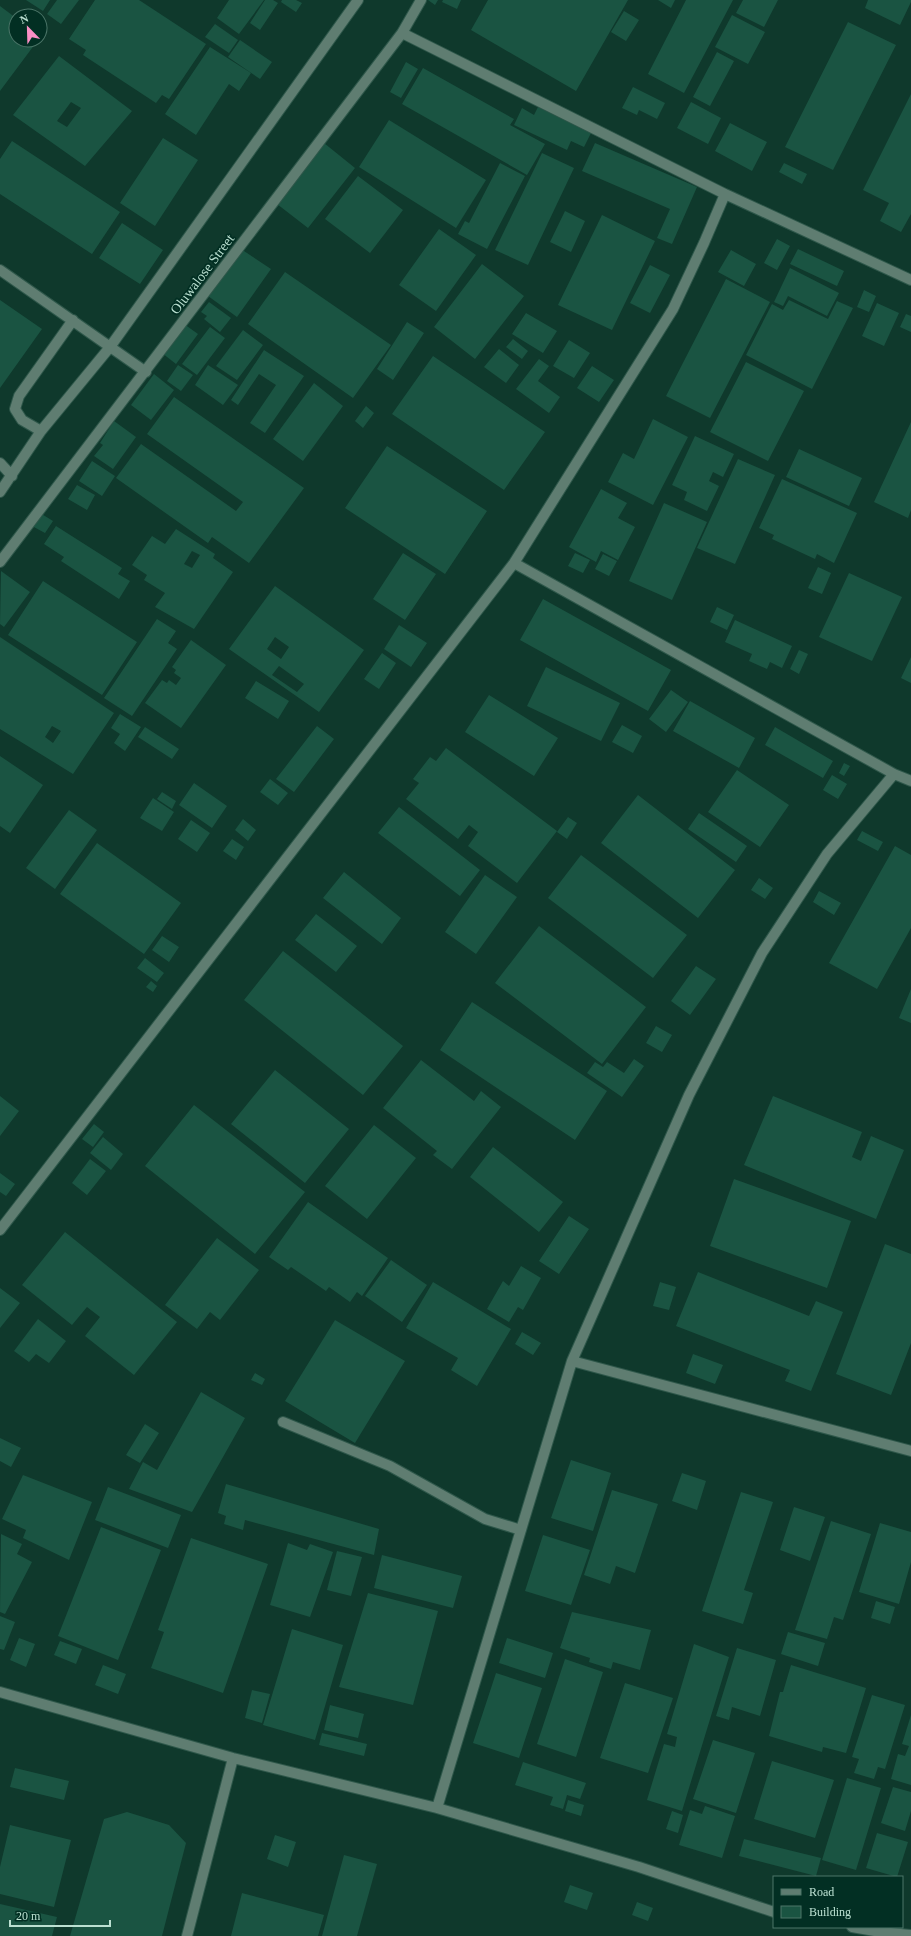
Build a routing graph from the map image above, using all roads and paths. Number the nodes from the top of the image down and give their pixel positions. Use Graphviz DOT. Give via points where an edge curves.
graph roads {
  1 [pos="358,0"];
  2 [pos="421,0"];
  3 [pos="402,33"];
  4 [pos="724,194"];
  5 [pos="0,270"];
  6 [pos="911,280"];
  7 [pos="73,320"];
  8 [pos="110,347"];
  9 [pos="146,372"];
  10 [pos="41,431"];
  11 [pos="0,463"];
  12 [pos="12,476"];
  13 [pos="0,492"];
  14 [pos="0,562"];
  15 [pos="514,563"];
  16 [pos="894,774"];
  17 [pos="911,781"];
  18 [pos="0,1230"];
  19 [pos="572,1362"];
  20 [pos="283,1422"];
  21 [pos="911,1451"];
  22 [pos="521,1530"];
  23 [pos="0,1692"];
  24 [pos="233,1758"];
  25 [pos="437,1808"];
  26 [pos="773,1912"];
  27 [pos="858,1928"];
  28 [pos="911,1935"];
  29 [pos="187,1936"];
  1 -- 8 [label="street"];
  2 -- 3 [label="street, Oluwalose Street"];
  3 -- 4 [label="street"];
  3 -- 9 [label="street, Oluwalose Street"];
  4 -- 6 [label="street"];
  4 -- 15 [label="street" via="673,309"];
  5 -- 7 [label="street"];
  7 -- 8 [label="street"];
  7 -- 10 [label="street" via="19,396 15,409 22,420"];
  8 -- 9 [label="street"];
  8 -- 10 [label="street"];
  9 -- 14 [label="street, Oluwalose Street"];
  10 -- 12 [label="street"];
  11 -- 12 [label="street"];
  12 -- 13 [label="street"];
  15 -- 16 [label="street"];
  15 -- 18 [label="street"];
  16 -- 17 [label="street"];
  16 -- 19 [label="street" via="827,854 762,953 689,1096"];
  19 -- 21 [label="street"];
  19 -- 22 [label="street"];
  20 -- 22 [label="street" via="390,1466 484,1519"];
  22 -- 25 [label="street"];
  23 -- 24 [label="street"];
  24 -- 25 [label="street"];
  24 -- 29 [label="street"];
  25 -- 26 [label="street" via="639,1867"];
  27 -- 28 [label="street"];
}
